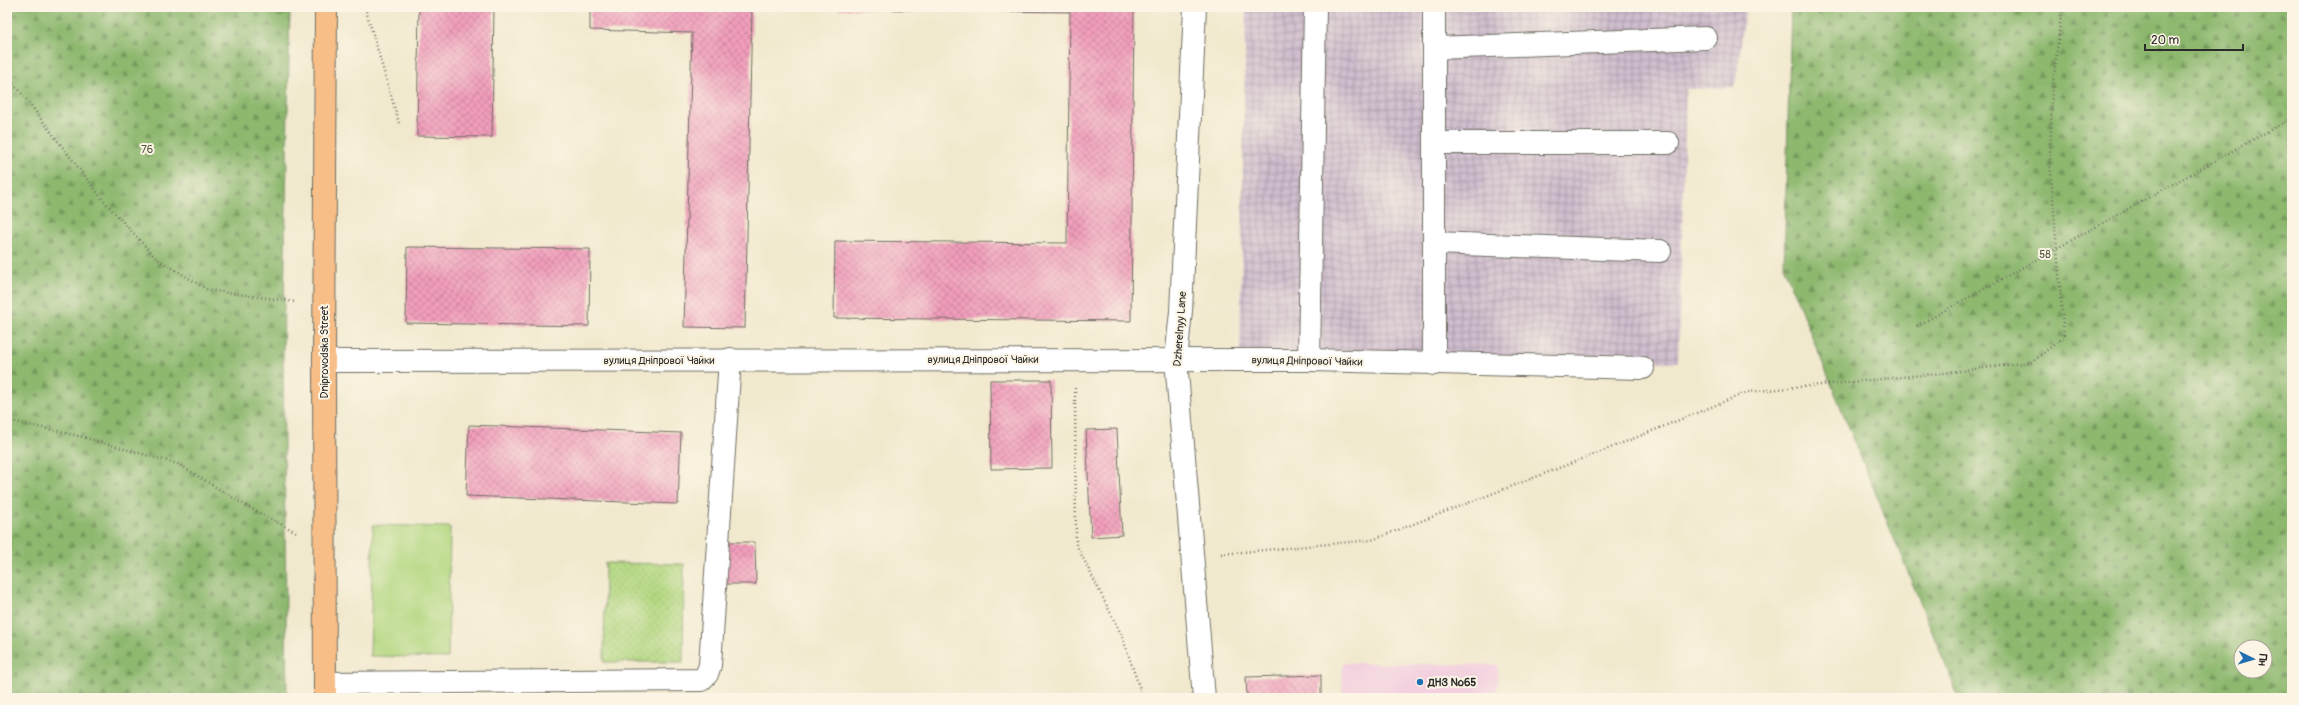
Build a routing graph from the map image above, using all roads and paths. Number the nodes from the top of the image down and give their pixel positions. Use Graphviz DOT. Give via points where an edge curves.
graph roads {
  1 [pos="326,7"];
  2 [pos="364,7"];
  3 [pos="1195,7"];
  4 [pos="1315,7"];
  5 [pos="1434,7"];
  6 [pos="2062,7"];
  7 [pos="1706,38"];
  8 [pos="1434,48"];
  9 [pos="7,79"];
  10 [pos="2292,118"];
  11 [pos="399,123"];
  12 [pos="1434,143"];
  13 [pos="1668,143"];
  14 [pos="1434,243"];
  15 [pos="2058,248"];
  16 [pos="1660,251"];
  17 [pos="324,306"];
  18 [pos="1917,326"];
  19 [pos="730,360"];
  20 [pos="1075,360"];
  21 [pos="1176,360"];
  22 [pos="1309,360"];
  23 [pos="324,361"];
  24 [pos="1434,364"];
  25 [pos="1643,368"];
  26 [pos="7,420"];
  27 [pos="325,548"];
  28 [pos="1192,557"];
  29 [pos="325,691"];
  30 [pos="1143,698"];
  31 [pos="1204,698"];
  1 -- 17 [label="main road, Dniprovodska Street"];
  2 -- 11 [label="path"];
  3 -- 21 [label="street, Dzherelnyy Lane" via="1181,311"];
  4 -- 22 [label="street"];
  5 -- 8 [label="street"];
  6 -- 15 [label="path" via="2052,92 2050,162"];
  7 -- 8 [label="street"];
  8 -- 12 [label="street"];
  9 -- 17 [label="path" via="19,90 103,200 156,258 208,290"];
  10 -- 15 [label="path"];
  12 -- 13 [label="street"];
  12 -- 14 [label="street"];
  14 -- 16 [label="street"];
  14 -- 24 [label="street"];
  15 -- 18 [label="path"];
  15 -- 28 [label="path" via="2064,337 2032,362 1748,392 1591,456 1372,540"];
  17 -- 23 [label="main road, Dniprovodska Street"];
  19 -- 20 [label="street, вулиця Дніпрової Чайки"];
  19 -- 23 [label="street, вулиця Дніпрової Чайки"];
  19 -- 29 [label="street" via="710,665 707,674 701,680"];
  20 -- 21 [label="street, вулиця Дніпрової Чайки"];
  20 -- 30 [label="path" via="1076,544 1122,636"];
  21 -- 22 [label="street, вулиця Дніпрової Чайки"];
  21 -- 28 [label="street, Dzherelnyy Lane"];
  22 -- 24 [label="street, вулиця Дніпрової Чайки"];
  23 -- 27 [label="main road, Dniprovodska Street"];
  24 -- 25 [label="street, вулиця Дніпрової Чайки"];
  26 -- 27 [label="path" via="84,437 178,464"];
  27 -- 29 [label="main road, Dniprovodska Street"];
  28 -- 31 [label="street, Dzherelnyy Lane"];
}
